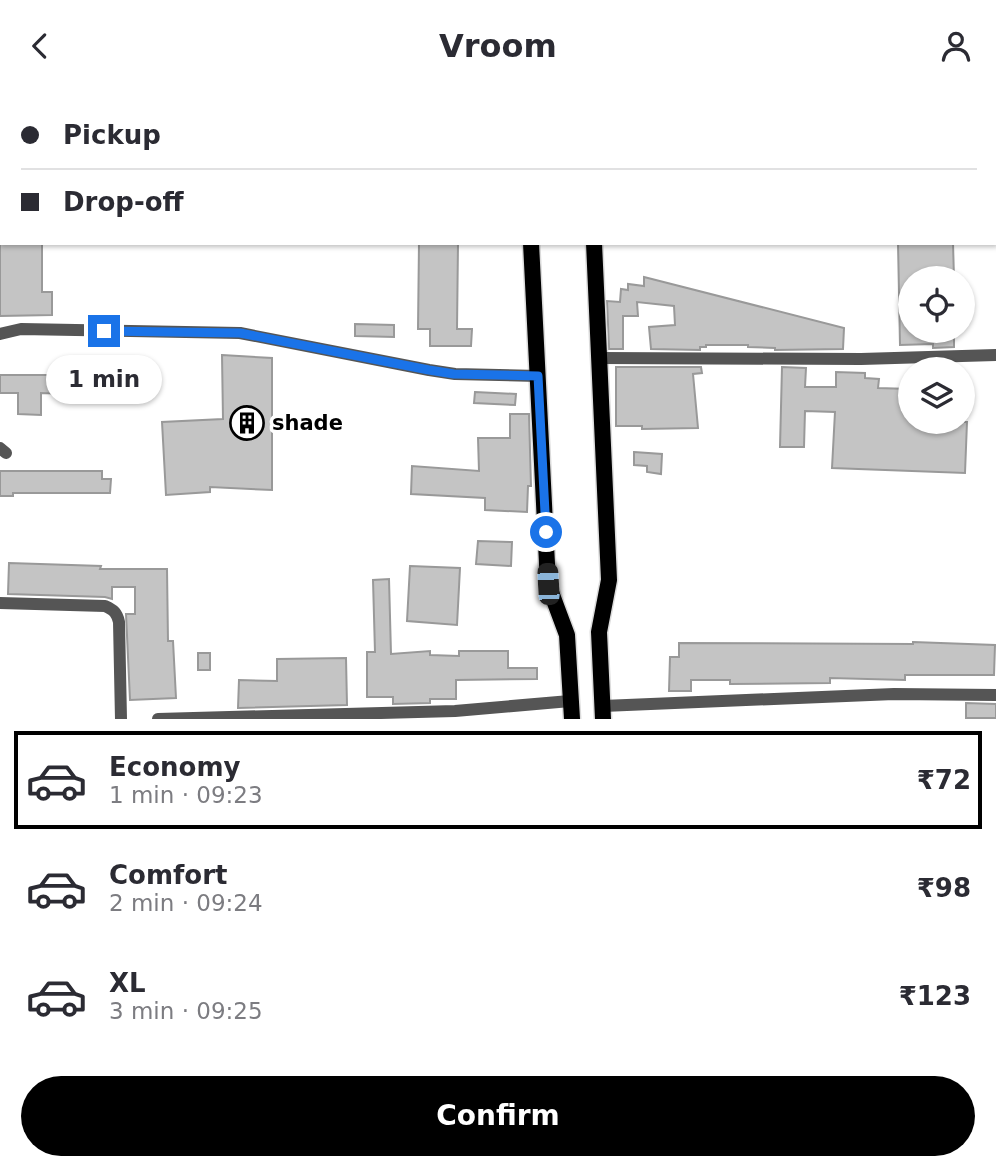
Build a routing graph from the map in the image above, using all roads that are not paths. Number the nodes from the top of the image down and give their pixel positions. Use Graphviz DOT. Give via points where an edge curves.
graph roads {
  1 [pos="531,245"];
  2 [pos="594,245"];
  3 [pos="0,334"];
  4 [pos="996,355"];
  5 [pos="600,358"];
  6 [pos="538,376"];
  7 [pos="0,603"];
  8 [pos="996,695"];
  9 [pos="570,701"];
  10 [pos="603,713"];
  11 [pos="121,719"];
  12 [pos="158,719"];
  13 [pos="572,719"];
  1 -- 6 [label="main road"];
  2 -- 5 [label="main road"];
  3 -- 6 [label="lane" via="21,329 240,333 454,374"];
  4 -- 5 [label="lane"];
  5 -- 10 [label="main road" via="609,580 598,632"];
  6 -- 9 [label="main road" via="548,584 567,635"];
  7 -- 11 [label="lane" via="113,609 119,622"];
  8 -- 10 [label="lane" via="894,694"];
  9 -- 12 [label="lane" via="455,711"];
  9 -- 13 [label="main road"];
}
